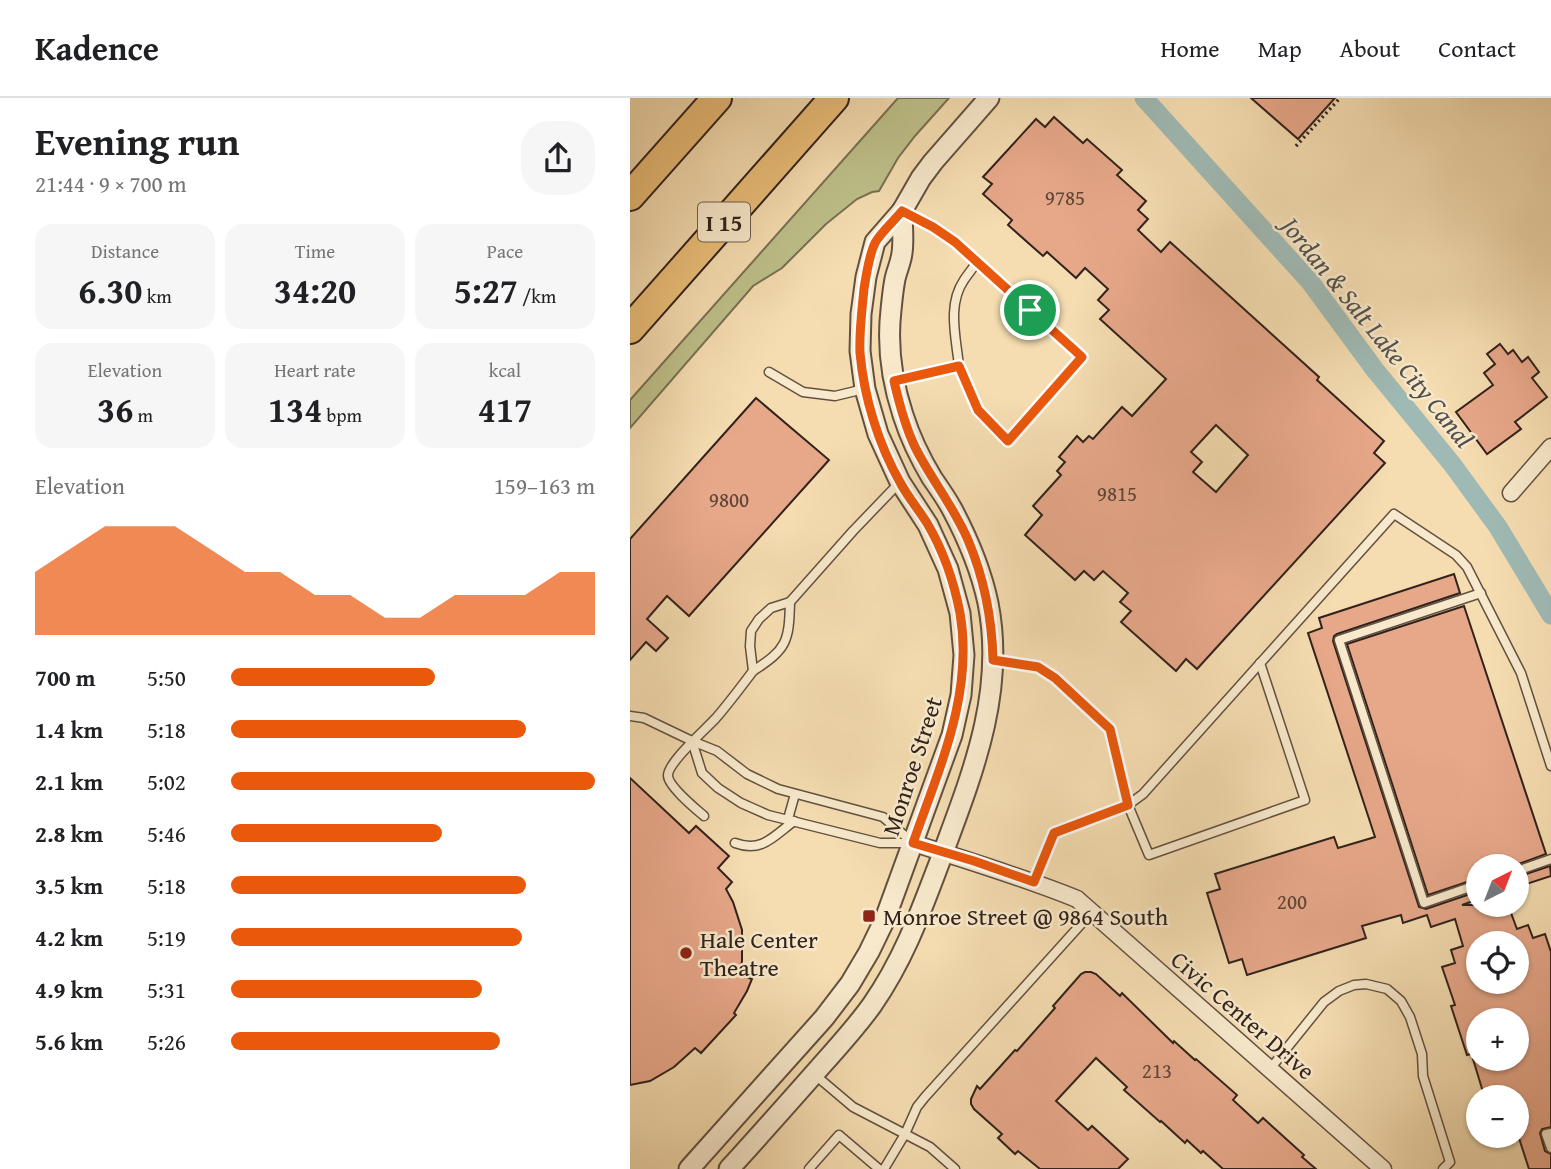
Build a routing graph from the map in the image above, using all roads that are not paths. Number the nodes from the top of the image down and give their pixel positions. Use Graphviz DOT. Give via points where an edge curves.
graph roads {
  1 [pos="717,98"];
  2 [pos="834,98"];
  3 [pos="989,98"];
  4 [pos="630,196"];
  5 [pos="902,211"];
  6 [pos="977,262"];
  7 [pos="630,329"];
  8 [pos="959,366"];
  9 [pos="769,372"];
  10 [pos="894,381"];
  11 [pos="865,388"];
  12 [pos="1551,447"];
  13 [pos="900,482"];
  14 [pos="1511,493"];
  15 [pos="1481,593"];
  16 [pos="790,601"];
  17 [pos="993,660"];
  18 [pos="1261,663"];
  19 [pos="752,671"];
  20 [pos="630,716"];
  21 [pos="692,741"];
  22 [pos="1551,766"];
  23 [pos="795,794"];
  24 [pos="1128,805"];
  25 [pos="704,816"];
  26 [pos="791,820"];
  27 [pos="735,843"];
  28 [pos="913,843"];
  29 [pos="943,853"];
  30 [pos="1551,859"];
  31 [pos="1530,866"];
  32 [pos="1034,882"];
  33 [pos="1466,888"];
  34 [pos="1092,912"];
  35 [pos="1270,1069"];
  36 [pos="814,1074"];
  37 [pos="1551,1133"];
  38 [pos="905,1134"];
  39 [pos="1551,1148"];
  40 [pos="689,1169"];
  41 [pos="729,1169"];
  42 [pos="809,1169"];
  43 [pos="882,1169"];
  44 [pos="955,1169"];
  45 [pos="1383,1169"];
  46 [pos="1443,1169"];
  1 -- 4 [label="highway"];
  2 -- 7 [label="highway, I 15"];
  3 -- 5 [label="street, Monroe Street" via="933,162"];
  5 -- 6 [label="lane" via="933,227"];
  5 -- 10 [label="street, Monroe Street" via="902,252 890,314"];
  5 -- 11 [label="street, Monroe Street" via="875,242 866,277 860,351"];
  6 -- 8 [label="lane" via="956,296 953,314"];
  6 -- 8 [label="lane" via="1082,357 1008,441 978,410"];
  8 -- 10 [label="lane"];
  9 -- 11 [label="lane" via="803,392 835,396"];
  10 -- 17 [label="street, Monroe Street" via="915,446 951,506 979,571 992,630"];
  11 -- 13 [label="street, Monroe Street" via="878,434"];
  12 -- 14 [label="street"];
  13 -- 16 [label="lane"];
  13 -- 28 [label="street, Monroe Street" via="928,525 948,569 960,613 964,655 952,734"];
  15 -- 18 [label="lane" via="1455,555 1394,514"];
  15 -- 22 [label="lane" via="1521,673"];
  15 -- 33 [label="lane" via="1339,640 1424,903"];
  16 -- 19 [label="lane" via="782,648"];
  16 -- 19 [label="lane" via="771,608 751,631"];
  17 -- 24 [label="lane" via="1038,667 1110,729"];
  17 -- 29 [label="street, Monroe Street" via="986,723"];
  18 -- 24 [label="lane"];
  18 -- 24 [label="lane" via="1305,800 1149,855"];
  19 -- 21 [label="lane" via="715,720"];
  20 -- 21 [label="lane"];
  21 -- 23 [label="lane" via="717,751 747,774"];
  21 -- 25 [label="lane" via="668,777"];
  21 -- 26 [label="lane" via="702,773 718,788 768,815"];
  23 -- 26 [label="lane"];
  23 -- 28 [label="lane" via="883,817"];
  24 -- 32 [label="lane" via="1054,833"];
  26 -- 27 [label="lane" via="766,843 754,847"];
  26 -- 28 [label="lane" via="880,844"];
  28 -- 29 [label="street, Civic Center Drive"];
  28 -- 40 [label="street, Monroe Street" via="885,919 850,984"];
  29 -- 32 [label="street, Civic Center Drive"];
  29 -- 36 [label="street, Monroe Street" via="896,965 872,1005"];
  30 -- 31 [label="lane"];
  32 -- 34 [label="street, Civic Center Drive" via="1077,899"];
  34 -- 35 [label="street, Civic Center Drive"];
  34 -- 38 [label="lane" via="925,1097"];
  35 -- 45 [label="street, Civic Center Drive"];
  35 -- 46 [label="lane" via="1324,1002 1339,991 1366,984 1387,989 1410,1017 1422,1054 1423,1076 1450,1162"];
  36 -- 38 [label="lane" via="853,1107"];
  36 -- 41 [label="street, Monroe Street"];
  37 -- 39 [label="lane" via="1546,1134"];
  38 -- 43 [label="lane"];
  38 -- 44 [label="lane" via="930,1147"];
  42 -- 43 [label="lane" via="839,1135"];
}
